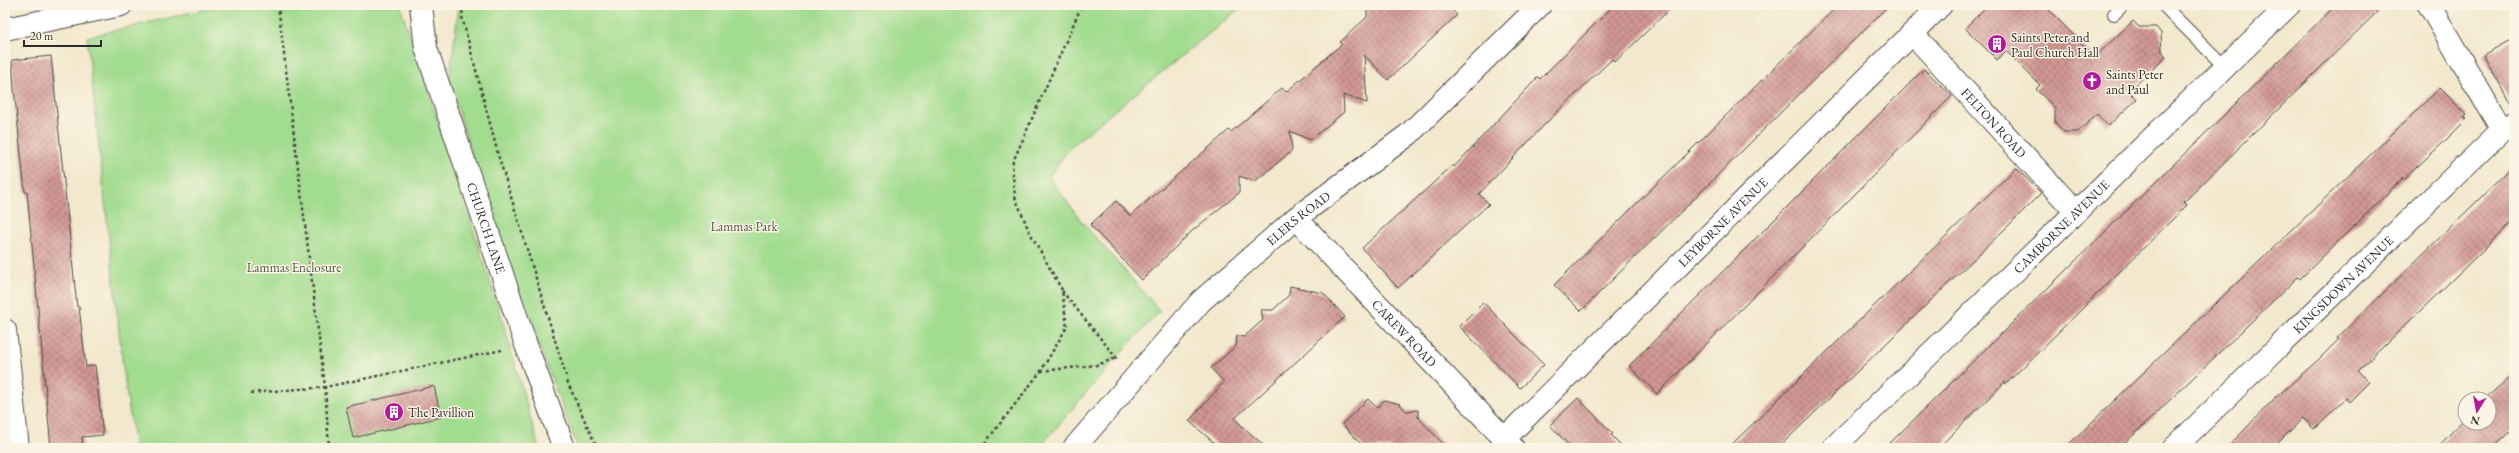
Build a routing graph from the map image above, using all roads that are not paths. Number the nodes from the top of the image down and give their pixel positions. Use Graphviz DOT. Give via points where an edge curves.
graph roads {
  1 [pos="121,5"];
  2 [pos="421,5"];
  3 [pos="1540,5"];
  4 [pos="1941,5"];
  5 [pos="2123,5"];
  6 [pos="2163,5"];
  7 [pos="2289,5"];
  8 [pos="2429,5"];
  9 [pos="2114,14"];
  10 [pos="5,29"];
  11 [pos="1913,34"];
  12 [pos="2225,67"];
  13 [pos="2508,126"];
  14 [pos="2076,212"];
  15 [pos="1296,218"];
  16 [pos="5,330"];
  17 [pos="1508,443"];
  18 [pos="1081,445"];
  19 [pos="18,448"];
  20 [pos="564,448"];
  21 [pos="1833,448"];
  22 [pos="2174,448"];
  1 -- 10 [label="street"];
  2 -- 20 [label="street, CHURCH LANE" via="426,48 526,345"];
  3 -- 15 [label="street, ELERS ROAD" via="1409,134"];
  4 -- 11 [label="street, LEYBORNE AVENUE"];
  5 -- 9 [label="lane"];
  6 -- 12 [label="lane"];
  7 -- 12 [label="street, CAMBORNE AVENUE"];
  8 -- 13 [label="street"];
  11 -- 14 [label="street, FELTON ROAD"];
  11 -- 17 [label="street, LEYBORNE AVENUE"];
  12 -- 14 [label="street, CAMBORNE AVENUE"];
  13 -- 22 [label="street, KINGSDOWN AVENUE"];
  14 -- 21 [label="street, CAMBORNE AVENUE"];
  15 -- 17 [label="street, CAREW ROAD"];
  15 -- 18 [label="street, ELERS ROAD" via="1201,301"];
  16 -- 19 [label="street"];
}
